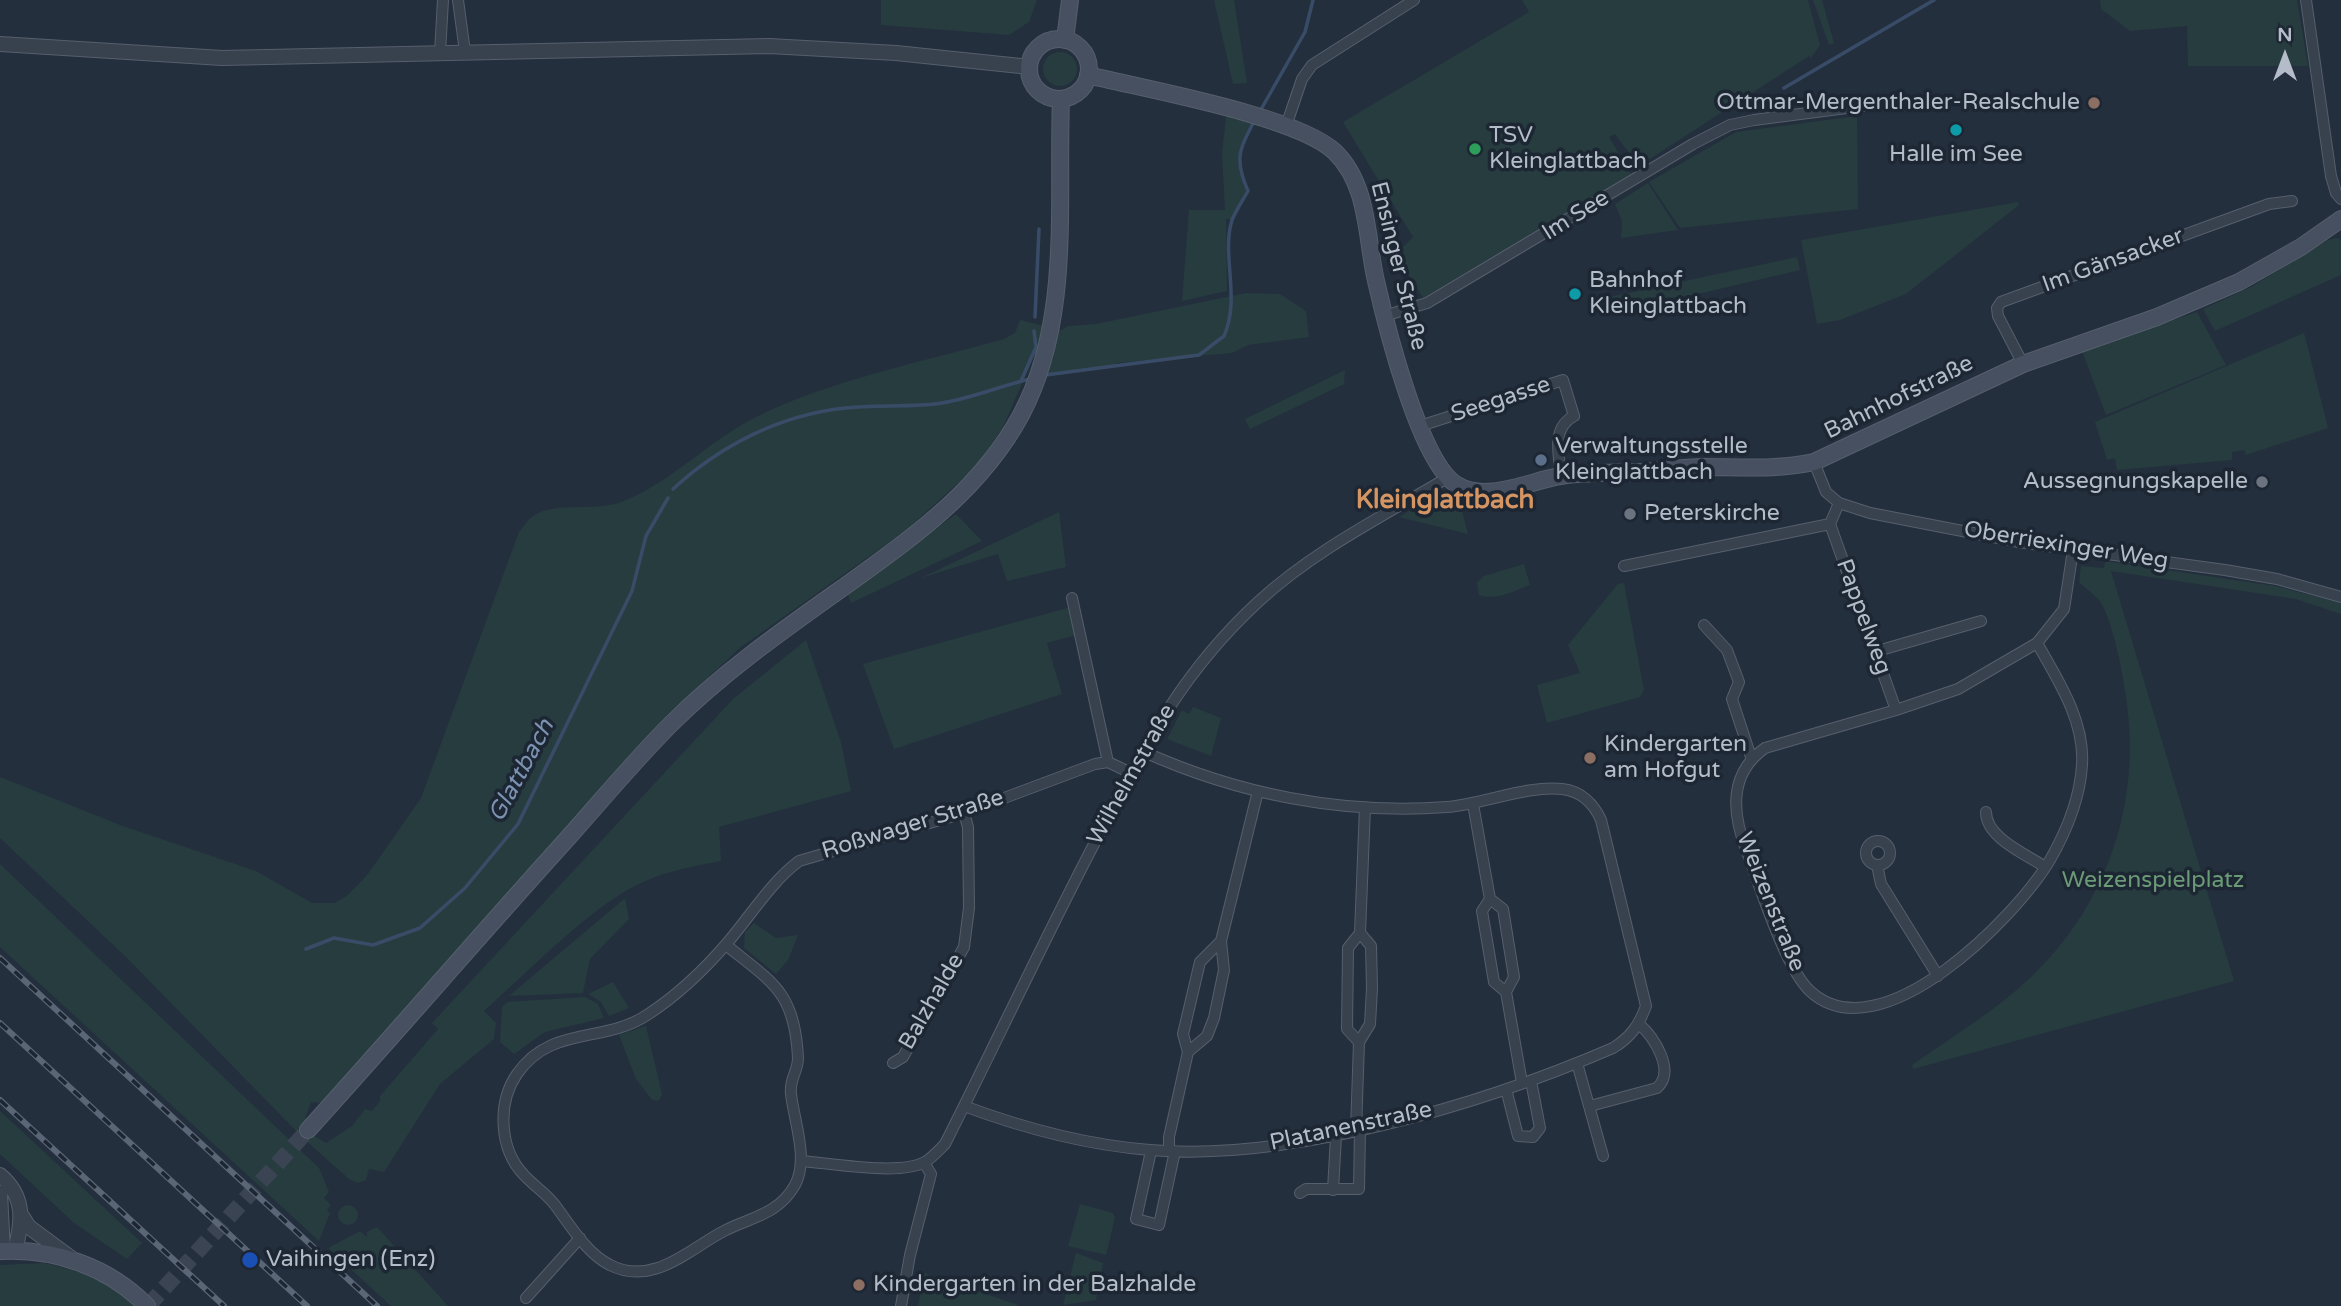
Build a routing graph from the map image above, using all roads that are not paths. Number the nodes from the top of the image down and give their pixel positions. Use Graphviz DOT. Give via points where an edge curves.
graph roads {
  1 [pos="443,0"];
  2 [pos="458,0"];
  3 [pos="1070,0"];
  4 [pos="1414,0"];
  5 [pos="2305,0"];
  6 [pos="1065,40"];
  7 [pos="0,44"];
  8 [pos="465,52"];
  9 [pos="440,53"];
  10 [pos="1030,67"];
  11 [pos="1088,75"];
  12 [pos="1061,99"];
  13 [pos="1893,102"];
  14 [pos="1286,126"];
  15 [pos="2341,199"];
  16 [pos="2292,201"];
  17 [pos="2341,219"];
  18 [pos="1384,316"];
  19 [pos="2023,364"];
  20 [pos="1420,426"];
  21 [pos="1814,463"];
  22 [pos="1561,476"];
  23 [pos="1447,478"];
  24 [pos="1839,503"];
  25 [pos="1830,523"];
  26 [pos="2073,550"];
  27 [pos="1623,566"];
  28 [pos="2341,597"];
  29 [pos="1073,598"];
  30 [pos="1981,621"];
  31 [pos="1703,625"];
  32 [pos="2037,643"];
  33 [pos="1874,652"];
  34 [pos="1896,710"];
  35 [pos="1142,751"];
  36 [pos="1751,757"];
  37 [pos="1108,762"];
  38 [pos="1131,773"];
  39 [pos="1258,792"];
  40 [pos="1473,804"];
  41 [pos="1365,807"];
  42 [pos="1986,812"];
  43 [pos="964,813"];
  44 [pos="1877,865"];
  45 [pos="2045,867"];
  46 [pos="1490,898"];
  47 [pos="1360,933"];
  48 [pos="1221,941"];
  49 [pos="726,945"];
  50 [pos="1938,976"];
  51 [pos="1506,992"];
  52 [pos="1639,1024"];
  53 [pos="1359,1042"];
  54 [pos="1188,1052"];
  55 [pos="893,1063"];
  56 [pos="1577,1063"];
  57 [pos="1527,1082"];
  58 [pos="1506,1089"];
  59 [pos="964,1106"];
  60 [pos="1590,1106"];
  61 [pos="1358,1129"];
  62 [pos="308,1130"];
  63 [pos="1335,1136"];
  64 [pos="1151,1151"];
  65 [pos="1172,1151"];
  66 [pos="1603,1156"];
  67 [pos="800,1161"];
  68 [pos="924,1163"];
  69 [pos="0,1175"];
  70 [pos="1334,1189"];
  71 [pos="0,1193"];
  72 [pos="1300,1193"];
  73 [pos="22,1216"];
  74 [pos="580,1238"];
  75 [pos="6,1251"];
  76 [pos="72,1259"];
  77 [pos="526,1298"];
  78 [pos="147,1306"];
  79 [pos="901,1306"];
  1 -- 9 [label="street"];
  2 -- 8 [label="street"];
  3 -- 6 [label="main road"];
  4 -- 14 [label="street" via="1312,65 1302,79"];
  5 -- 15 [label="street" via="2331,176"];
  6 -- 10 [label="main road" via="1040,46"];
  6 -- 11 [label="main road" via="1084,53"];
  7 -- 9 [label="street" via="222,58"];
  8 -- 9 [label="street"];
  8 -- 10 [label="street" via="806,47"];
  10 -- 12 [label="main road" via="1036,87"];
  11 -- 12 [label="main road" via="1080,90"];
  11 -- 14 [label="main road, Ensinger Straße"];
  12 -- 62 [label="main road" via="1055,300 1037,378 996,454 937,518 764,645 672,723"];
  13 -- 18 [label="street, Im See" via="1730,125 1427,303"];
  14 -- 18 [label="main road, Ensinger Straße" via="1323,142 1352,176"];
  16 -- 19 [label="street, Im Gänsacker" via="2269,204 2001,302 1998,316"];
  17 -- 19 [label="main road, Bahnhofstraße" via="2239,282 2157,317"];
  18 -- 20 [label="main road, Ensinger Straße"];
  19 -- 21 [label="main road, Bahnhofstraße"];
  20 -- 22 [label="street, Seegasse" via="1563,380 1574,416 1559,432"];
  20 -- 23 [label="main road, Ensinger Straße"];
  21 -- 22 [label="main road, Bahnhofstraße" via="1786,468 1690,467"];
  21 -- 24 [label="street" via="1826,492"];
  22 -- 23 [label="main road, Bahnhofstraße" via="1484,492 1465,489"];
  23 -- 35 [label="street, Wilhelmstraße" via="1303,566 1259,601 1199,663"];
  24 -- 25 [label="street"];
  24 -- 26 [label="street, Oberriexinger Weg" via="1928,525"];
  25 -- 27 [label="street"];
  25 -- 33 [label="street, Pappelweg"];
  26 -- 28 [label="street, Oberriexinger Weg" via="2225,569"];
  26 -- 32 [label="street" via="2064,609"];
  29 -- 37 [label="street"];
  30 -- 33 [label="street"];
  31 -- 36 [label="street" via="1727,650 1739,682 1732,699"];
  32 -- 34 [label="street" via="1958,689"];
  32 -- 45 [label="street, Weizenstraße" via="2075,717 2082,764 2075,802"];
  33 -- 34 [label="street, Pappelweg"];
  34 -- 36 [label="street" via="1765,748"];
  35 -- 38 [label="street, Wilhelmstraße"];
  35 -- 39 [label="street"];
  36 -- 50 [label="street, Weizenstraße" via="1738,780 1735,811 1741,837 1798,976 1810,991 1839,1008 1852,1009 1887,1001"];
  37 -- 38 [label="street"];
  37 -- 43 [label="street, Roßwager Straße"];
  38 -- 59 [label="street, Wilhelmstraße" via="1022,982"];
  39 -- 41 [label="street"];
  39 -- 48 [label="street"];
  40 -- 41 [label="street"];
  40 -- 46 [label="street"];
  40 -- 52 [label="street" via="1562,789 1578,793 1592,805 1601,820 1646,1006"];
  41 -- 47 [label="street"];
  42 -- 45 [label="street" via="1994,832"];
  43 -- 49 [label="street, Roßwager Straße" via="799,861"];
  43 -- 55 [label="street, Balzhalde" via="969,908 964,947 902,1057"];
  44 -- 50 [label="street" via="1881,884"];
  45 -- 50 [label="street, Weizenstraße" via="1982,940"];
  46 -- 51 [label="street" via="1503,909 1510,945 1514,977"];
  46 -- 51 [label="street" via="1482,911 1493,982"];
  47 -- 53 [label="street" via="1371,946 1371,988 1370,1024"];
  47 -- 53 [label="street" via="1348,948 1347,1029"];
  48 -- 54 [label="street" via="1224,970 1214,1017 1207,1036"];
  48 -- 54 [label="street" via="1200,962 1183,1034"];
  49 -- 67 [label="street, Roßwager Straße" via="773,983 790,1008 798,1061 789,1082"];
  49 -- 74 [label="street, Roßwager Straße" via="683,989 643,1017 613,1030 551,1043 515,1076 504,1111 505,1140 522,1174 551,1200"];
  51 -- 57 [label="street"];
  52 -- 56 [label="street, Platanenstraße" via="1620,1044"];
  52 -- 60 [label="street" via="1654,1036 1664,1082 1657,1088"];
  53 -- 61 [label="street"];
  54 -- 65 [label="street" via="1169,1137"];
  56 -- 57 [label="street, Platanenstraße"];
  56 -- 60 [label="street"];
  57 -- 58 [label="street, Platanenstraße"];
  57 -- 58 [label="street" via="1540,1128 1533,1137 1518,1136"];
  58 -- 61 [label="street, Platanenstraße"];
  59 -- 64 [label="street, Platanenstraße" via="1051,1134"];
  59 -- 68 [label="street, Wilhelmstraße" via="945,1144"];
  60 -- 66 [label="street"];
  61 -- 63 [label="street, Platanenstraße"];
  61 -- 70 [label="street" via="1359,1189"];
  63 -- 65 [label="street, Platanenstraße" via="1247,1149"];
  63 -- 70 [label="street"];
  64 -- 65 [label="street, Platanenstraße"];
  64 -- 65 [label="street" via="1136,1219 1159,1225"];
  67 -- 68 [label="street" via="897,1168"];
  67 -- 74 [label="street, Roßwager Straße" via="795,1184 773,1210 731,1227 661,1268 630,1271 610,1265"];
  68 -- 79 [label="street" via="931,1174"];
  69 -- 73 [label="street" via="16,1194"];
  70 -- 72 [label="street"];
  71 -- 75 [label="street"];
  73 -- 75 [label="street"];
  73 -- 76 [label="street" via="29,1227"];
  74 -- 77 [label="street"];
  75 -- 76 [label="main road"];
  76 -- 78 [label="main road" via="116,1280"];
}
